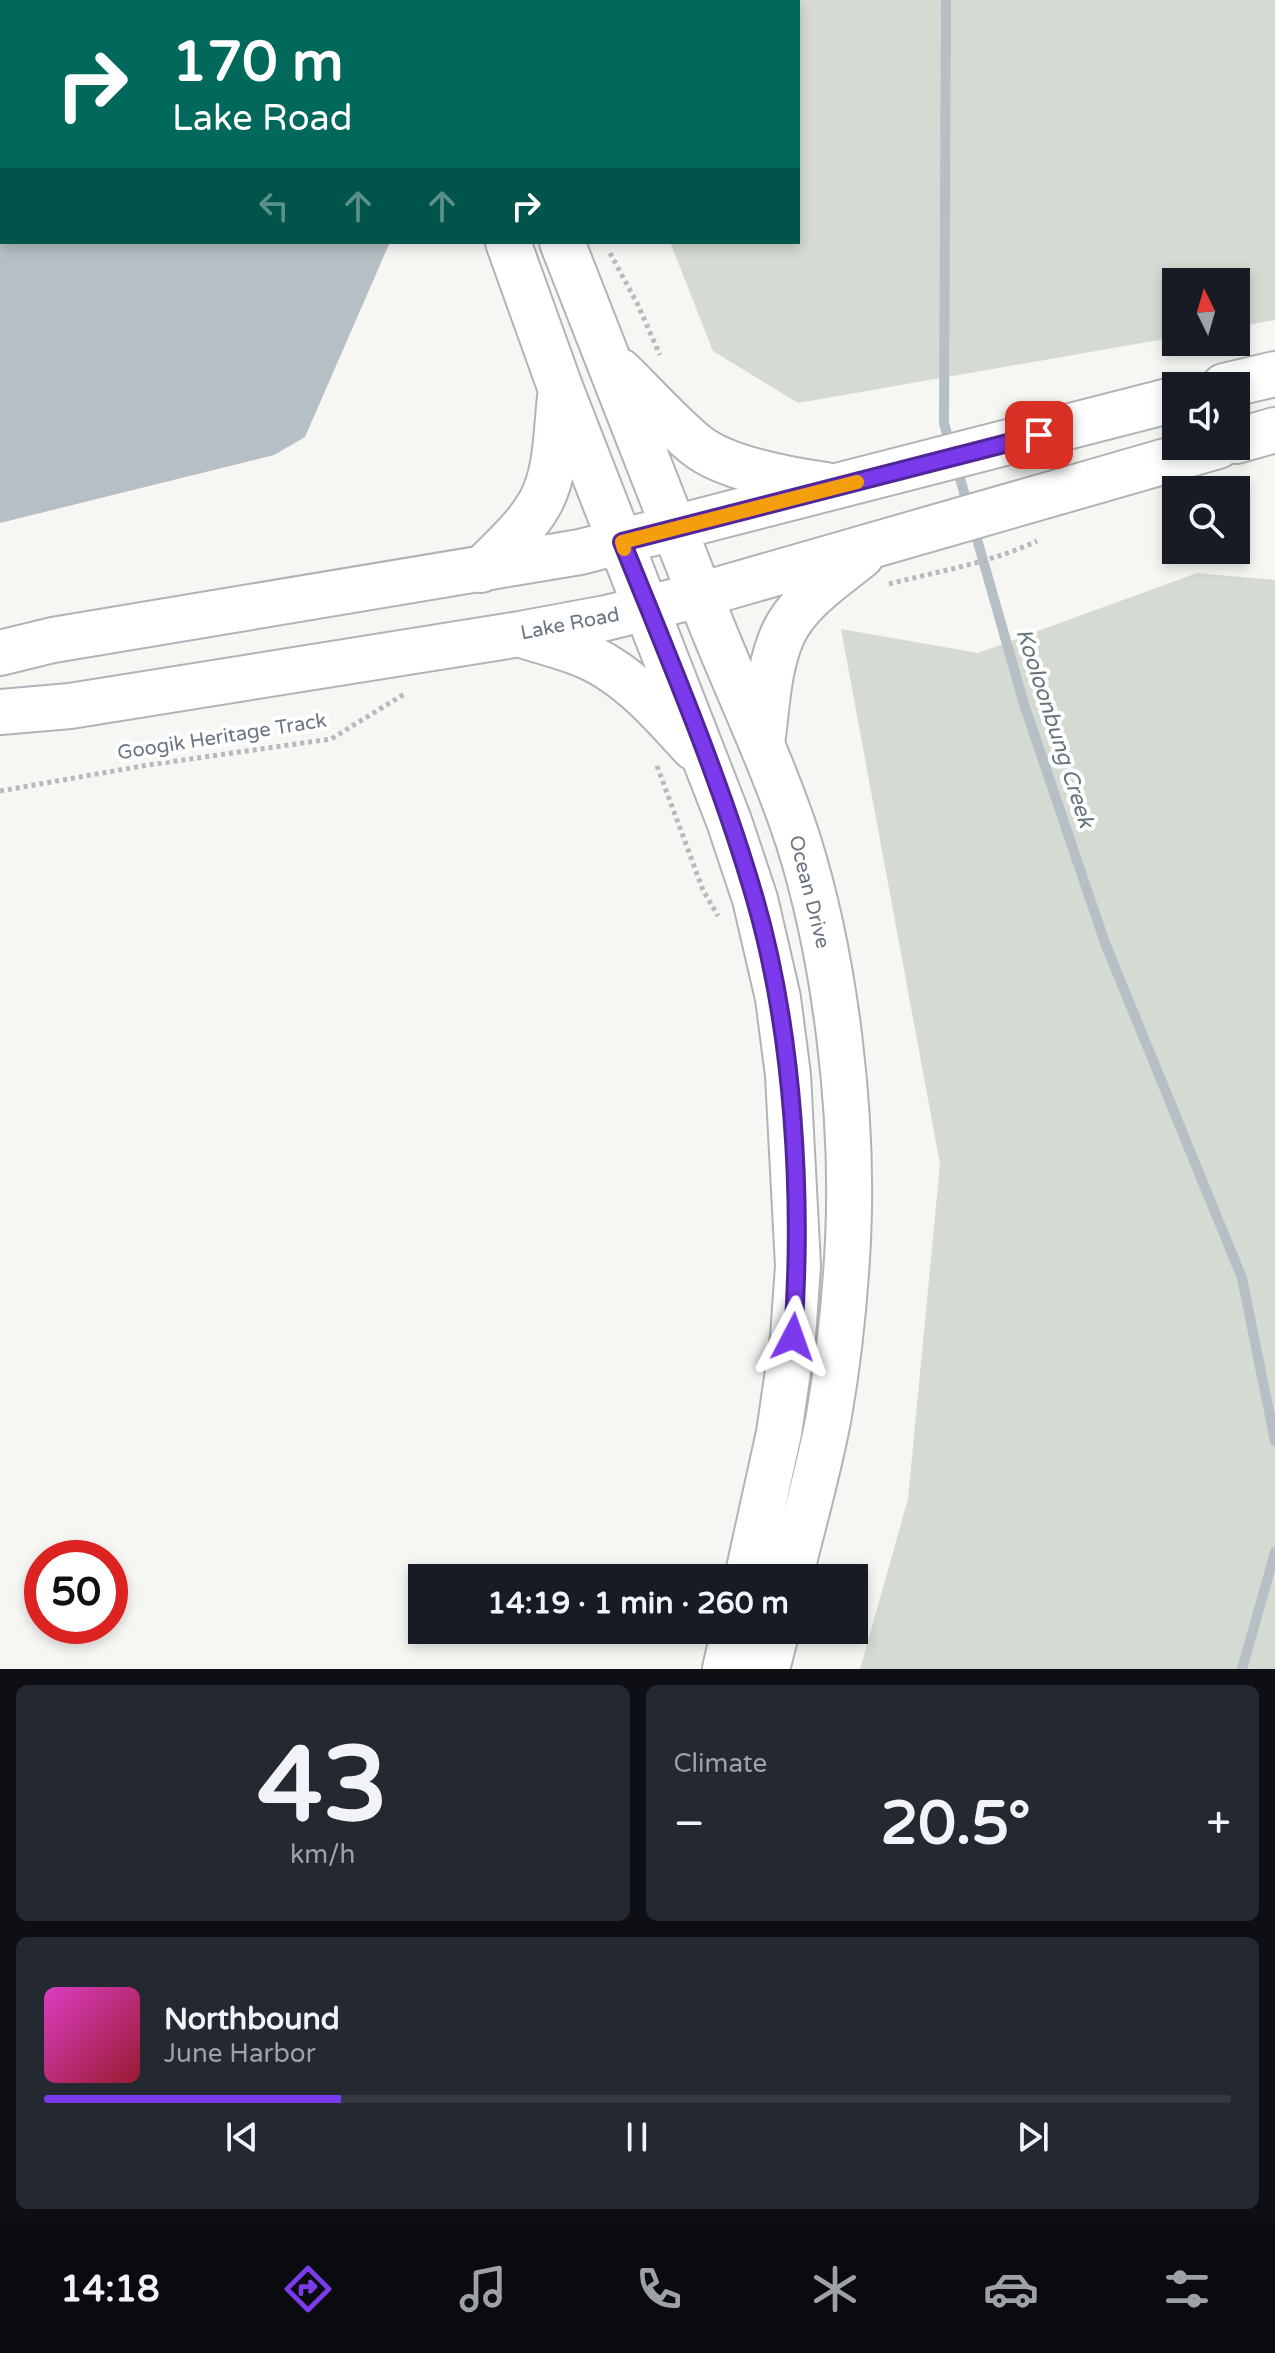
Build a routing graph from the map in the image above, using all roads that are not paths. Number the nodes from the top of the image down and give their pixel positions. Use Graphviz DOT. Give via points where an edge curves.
graph roads {
  1 [pos="509,244"];
  2 [pos="563,244"];
  3 [pos="609,361"];
  4 [pos="1275,374"];
  5 [pos="1250,380"];
  6 [pos="560,387"];
  7 [pos="1162,403"];
  8 [pos="1275,430"];
  9 [pos="1250,437"];
  10 [pos="1168,460"];
  11 [pos="839,487"];
  12 [pos="676,529"];
  13 [pos="622,542"];
  14 [pos="872,546"];
  15 [pos="481,570"];
  16 [pos="700,595"];
  17 [pos="648,607"];
  18 [pos="520,634"];
  19 [pos="0,653"];
  20 [pos="0,712"];
  21 [pos="762,744"];
  22 [pos="709,765"];
  23 [pos="750,1564"];
  24 [pos="793,1564"];
  25 [pos="731,1644"];
  26 [pos="773,1644"];
  27 [pos="725,1669"];
  28 [pos="767,1669"];
  1 -- 6 [label="main road"];
  2 -- 3 [label="main road, Ocean Drive"];
  3 -- 11 [label="main road" via="697,446 787,479"];
  3 -- 12 [label="main road, Ocean Drive"];
  4 -- 5 [label="main road"];
  6 -- 13 [label="main road"];
  6 -- 15 [label="main road" via="555,451 539,505"];
  7 -- 11 [label="main road"];
  8 -- 9 [label="main road"];
  10 -- 14 [label="main road, Lake Road"];
  11 -- 12 [label="main road"];
  12 -- 13 [label="main road"];
  12 -- 16 [label="main road, Ocean Drive"];
  13 -- 15 [label="main road"];
  13 -- 17 [label="main road"];
  14 -- 16 [label="main road, Lake Road"];
  14 -- 21 [label="main road" via="814,594 784,632"];
  15 -- 19 [label="main road"];
  16 -- 17 [label="main road, Lake Road"];
  16 -- 21 [label="main road, Ocean Drive"];
  17 -- 18 [label="main road, Lake Road"];
  17 -- 22 [label="main road"];
  18 -- 20 [label="main road, Lake Road" via="70,706"];
  18 -- 22 [label="main road" via="607,667 648,699"];
  21 -- 24 [label="main road, Ocean Drive" via="799,843 818,916 846,1114 848,1238 841,1331 828,1417"];
  22 -- 23 [label="main road" via="755,899 778,998 795,1185 798,1266 793,1337 779,1433"];
  25 -- 27 [label="main road"];
  26 -- 28 [label="main road"];
}
